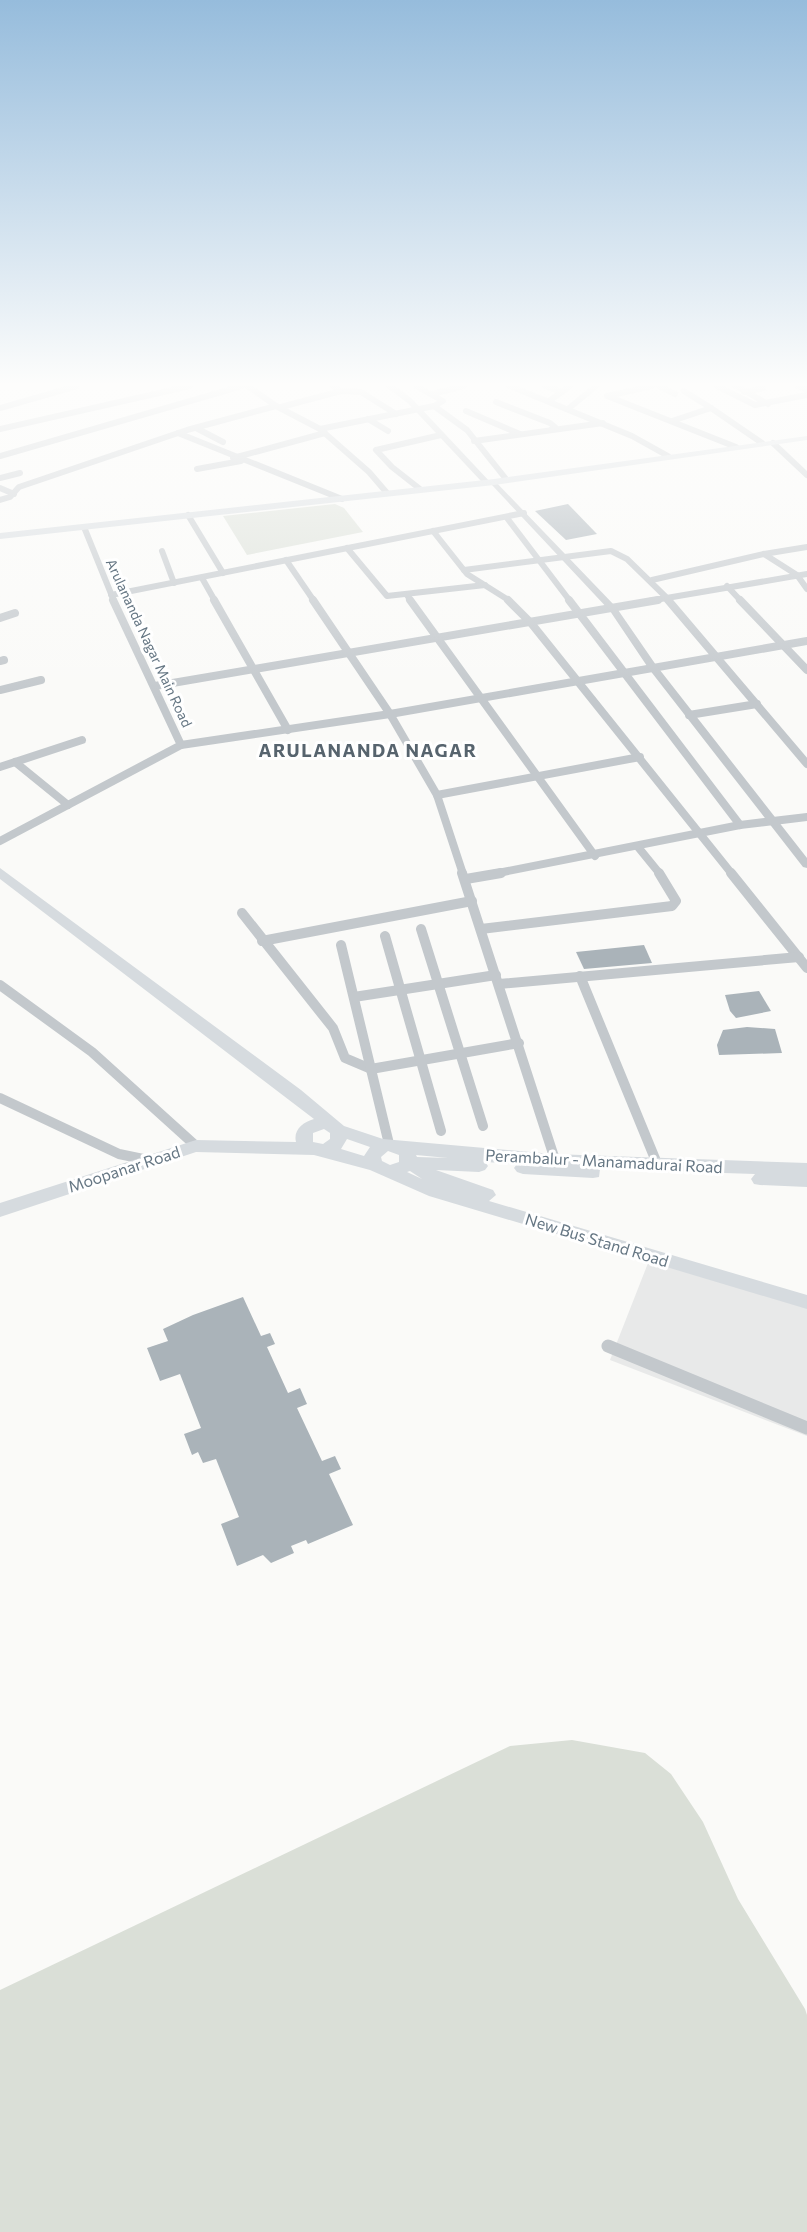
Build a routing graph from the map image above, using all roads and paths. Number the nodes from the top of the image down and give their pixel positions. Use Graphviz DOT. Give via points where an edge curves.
graph roads {
  1 [pos="4,490"];
  2 [pos="18,490"];
  3 [pos="319,490"];
  4 [pos="384,490"];
  5 [pos="410,490"];
  6 [pos="499,490"];
  7 [pos="387,493"];
  8 [pos="14,495"];
  9 [pos="342,499"];
  10 [pos="0,500"];
  11 [pos="524,513"];
  12 [pos="188,515"];
  13 [pos="507,518"];
  14 [pos="84,527"];
  15 [pos="433,531"];
  16 [pos="0,535"];
  17 [pos="347,548"];
  18 [pos="807,548"];
  19 [pos="162,551"];
  20 [pos="764,554"];
  21 [pos="566,558"];
  22 [pos="286,560"];
  23 [pos="539,560"];
  24 [pos="464,570"];
  25 [pos="224,573"];
  26 [pos="807,574"];
  27 [pos="797,575"];
  28 [pos="202,578"];
  29 [pos="652,580"];
  30 [pos="174,583"];
  31 [pos="486,584"];
  32 [pos="727,586"];
  33 [pos="807,589"];
  34 [pos="111,595"];
  35 [pos="407,595"];
  36 [pos="668,597"];
  37 [pos="613,609"];
  38 [pos="15,614"];
  39 [pos="580,614"];
  40 [pos="0,618"];
  41 [pos="531,623"];
  42 [pos="440,638"];
  43 [pos="807,641"];
  44 [pos="783,645"];
  45 [pos="351,653"];
  46 [pos="716,656"];
  47 [pos="652,667"];
  48 [pos="254,670"];
  49 [pos="807,670"];
  50 [pos="626,672"];
  51 [pos="41,680"];
  52 [pos="579,681"];
  53 [pos="155,686"];
  54 [pos="0,690"];
  55 [pos="482,698"];
  56 [pos="757,704"];
  57 [pos="390,714"];
  58 [pos="689,715"];
  59 [pos="288,730"];
  60 [pos="82,740"];
  61 [pos="182,745"];
  62 [pos="640,757"];
  63 [pos="806,761"];
  64 [pos="15,762"];
  65 [pos="0,767"];
  66 [pos="538,777"];
  67 [pos="437,795"];
  68 [pos="68,805"];
  69 [pos="807,817"];
  70 [pos="774,821"];
  71 [pos="740,825"];
  72 [pos="700,833"];
  73 [pos="0,841"];
  74 [pos="638,847"];
  75 [pos="595,856"];
  76 [pos="807,865"];
  77 [pos="0,872"];
  78 [pos="466,879"];
  79 [pos="472,901"];
  80 [pos="242,913"];
  81 [pos="421,929"];
  82 [pos="481,929"];
  83 [pos="385,936"];
  84 [pos="262,941"];
  85 [pos="341,945"];
  86 [pos="799,957"];
  87 [pos="807,968"];
  88 [pos="580,976"];
  89 [pos="497,980"];
  90 [pos="438,984"];
  91 [pos="0,985"];
  92 [pos="400,990"];
  93 [pos="354,997"];
  94 [pos="519,1043"];
  95 [pos="459,1054"];
  96 [pos="420,1060"];
  97 [pos="371,1069"];
  98 [pos="295,1094"];
  99 [pos="0,1098"];
  100 [pos="483,1126"];
  101 [pos="335,1127"];
  102 [pos="441,1131"];
  103 [pos="312,1141"];
  104 [pos="196,1146"];
  105 [pos="395,1150"];
  106 [pos="148,1160"];
  107 [pos="557,1164"];
  108 [pos="658,1166"];
  109 [pos="382,1168"];
  110 [pos="807,1169"];
  111 [pos="807,1181"];
  112 [pos="0,1210"];
  113 [pos="807,1290"];
  114 [pos="807,1302"];
  115 [pos="608,1346"];
  116 [pos="807,1428"];
  1 -- 8 [label="street"];
  2 -- 8 [label="street"];
  3 -- 9 [label="street"];
  4 -- 7 [label="street"];
  5 -- 7 [label="main road"];
  6 -- 11 [label="street"];
  7 -- 9 [label="main road"];
  8 -- 10 [label="street"];
  9 -- 12 [label="main road"];
  11 -- 13 [label="street"];
  11 -- 21 [label="street"];
  12 -- 14 [label="main road"];
  12 -- 25 [label="street"];
  13 -- 15 [label="street"];
  13 -- 23 [label="street"];
  14 -- 16 [label="main road"];
  14 -- 34 [label="street, Arulananda Nagar Main Road"];
  15 -- 17 [label="street"];
  15 -- 24 [label="street"];
  17 -- 22 [label="street"];
  17 -- 35 [label="street" via="383,594"];
  18 -- 20 [label="street"];
  19 -- 30 [label="street"];
  20 -- 27 [label="street"];
  20 -- 29 [label="street"];
  21 -- 23 [label="street"];
  21 -- 29 [label="street" via="617,551"];
  21 -- 37 [label="street"];
  22 -- 25 [label="street"];
  22 -- 45 [label="street"];
  23 -- 24 [label="street"];
  23 -- 39 [label="street"];
  24 -- 31 [label="street"];
  25 -- 28 [label="street"];
  26 -- 27 [label="street"];
  27 -- 32 [label="street"];
  27 -- 33 [label="street"];
  28 -- 30 [label="street"];
  28 -- 48 [label="street"];
  29 -- 36 [label="street"];
  30 -- 34 [label="street"];
  31 -- 35 [label="street"];
  31 -- 41 [label="street" via="504,595"];
  32 -- 36 [label="street"];
  32 -- 44 [label="street"];
  34 -- 53 [label="street, Arulananda Nagar Main Road"];
  35 -- 42 [label="street"];
  36 -- 37 [label="street"];
  36 -- 46 [label="street"];
  37 -- 39 [label="street"];
  37 -- 47 [label="street"];
  38 -- 40 [label="street"];
  39 -- 41 [label="street"];
  39 -- 50 [label="street"];
  41 -- 42 [label="street"];
  41 -- 52 [label="street"];
  42 -- 45 [label="street"];
  42 -- 55 [label="street"];
  43 -- 44 [label="street"];
  44 -- 46 [label="street"];
  44 -- 49 [label="street"];
  45 -- 48 [label="street"];
  45 -- 57 [label="street"];
  46 -- 47 [label="street"];
  46 -- 56 [label="street"];
  47 -- 50 [label="street"];
  47 -- 58 [label="street"];
  48 -- 53 [label="street"];
  48 -- 59 [label="street"];
  50 -- 52 [label="street"];
  50 -- 71 [label="street"];
  51 -- 54 [label="street"];
  52 -- 55 [label="street"];
  52 -- 62 [label="street"];
  53 -- 61 [label="street, Arulananda Nagar Main Road"];
  55 -- 57 [label="street"];
  55 -- 66 [label="street"];
  56 -- 58 [label="street"];
  56 -- 63 [label="street"];
  57 -- 59 [label="street"];
  57 -- 67 [label="street"];
  58 -- 70 [label="street"];
  59 -- 61 [label="street"];
  60 -- 64 [label="street"];
  61 -- 68 [label="street, Arulananda Nagar Main Road"];
  62 -- 66 [label="street"];
  62 -- 72 [label="street"];
  64 -- 65 [label="street"];
  64 -- 68 [label="street"];
  66 -- 67 [label="street"];
  66 -- 75 [label="street"];
  67 -- 78 [label="street"];
  68 -- 73 [label="street, Arulananda Nagar Main Road"];
  69 -- 70 [label="street"];
  70 -- 71 [label="street"];
  70 -- 76 [label="street"];
  71 -- 72 [label="street"];
  72 -- 74 [label="street"];
  72 -- 86 [label="street"];
  74 -- 75 [label="street"];
  74 -- 82 [label="street" via="664,879 676,901 672,906"];
  75 -- 78 [label="street"];
  77 -- 98 [label="main road"];
  78 -- 79 [label="street"];
  79 -- 82 [label="street"];
  79 -- 84 [label="street"];
  80 -- 84 [label="street"];
  81 -- 90 [label="street"];
  82 -- 89 [label="street"];
  83 -- 92 [label="street"];
  84 -- 97 [label="street" via="333,1028 345,1058"];
  85 -- 93 [label="street"];
  86 -- 87 [label="street"];
  86 -- 88 [label="street"];
  88 -- 89 [label="street"];
  88 -- 108 [label="street"];
  89 -- 90 [label="street"];
  89 -- 94 [label="street"];
  90 -- 92 [label="street"];
  90 -- 95 [label="street"];
  91 -- 104 [label="street" via="92,1052"];
  92 -- 93 [label="street"];
  92 -- 96 [label="street"];
  93 -- 97 [label="street"];
  94 -- 95 [label="street"];
  94 -- 107 [label="street"];
  95 -- 96 [label="street"];
  95 -- 100 [label="street"];
  96 -- 97 [label="street"];
  96 -- 102 [label="street"];
  97 -- 105 [label="street"];
  98 -- 101 [label="main road"];
  98 -- 103 [label="main road"];
  99 -- 106 [label="street" via="119,1154"];
  101 -- 103 [label="main road" via="316,1124"];
  101 -- 103 [label="main road" via="339,1142"];
  101 -- 105 [label="main road"];
  103 -- 104 [label="main road, Moopanar Road" via="251,1148"];
  103 -- 109 [label="main road, New Bus Stand Road"];
  104 -- 106 [label="main road, Moopanar Road"];
  105 -- 107 [label="main road"];
  105 -- 109 [label="main road" via="401,1169"];
  105 -- 109 [label="main road" via="372,1156"];
  105 -- 113 [label="main road, New Bus Stand Road" via="437,1179 649,1246"];
  106 -- 112 [label="main road, Moopanar Road"];
  107 -- 108 [label="main road, Perambalur - Manamadurai Road"];
  107 -- 111 [label="main road"];
  108 -- 110 [label="main road, Perambalur - Manamadurai Road"];
  109 -- 114 [label="main road, New Bus Stand Road" via="435,1191"];
  115 -- 116 [label="street"];
}
